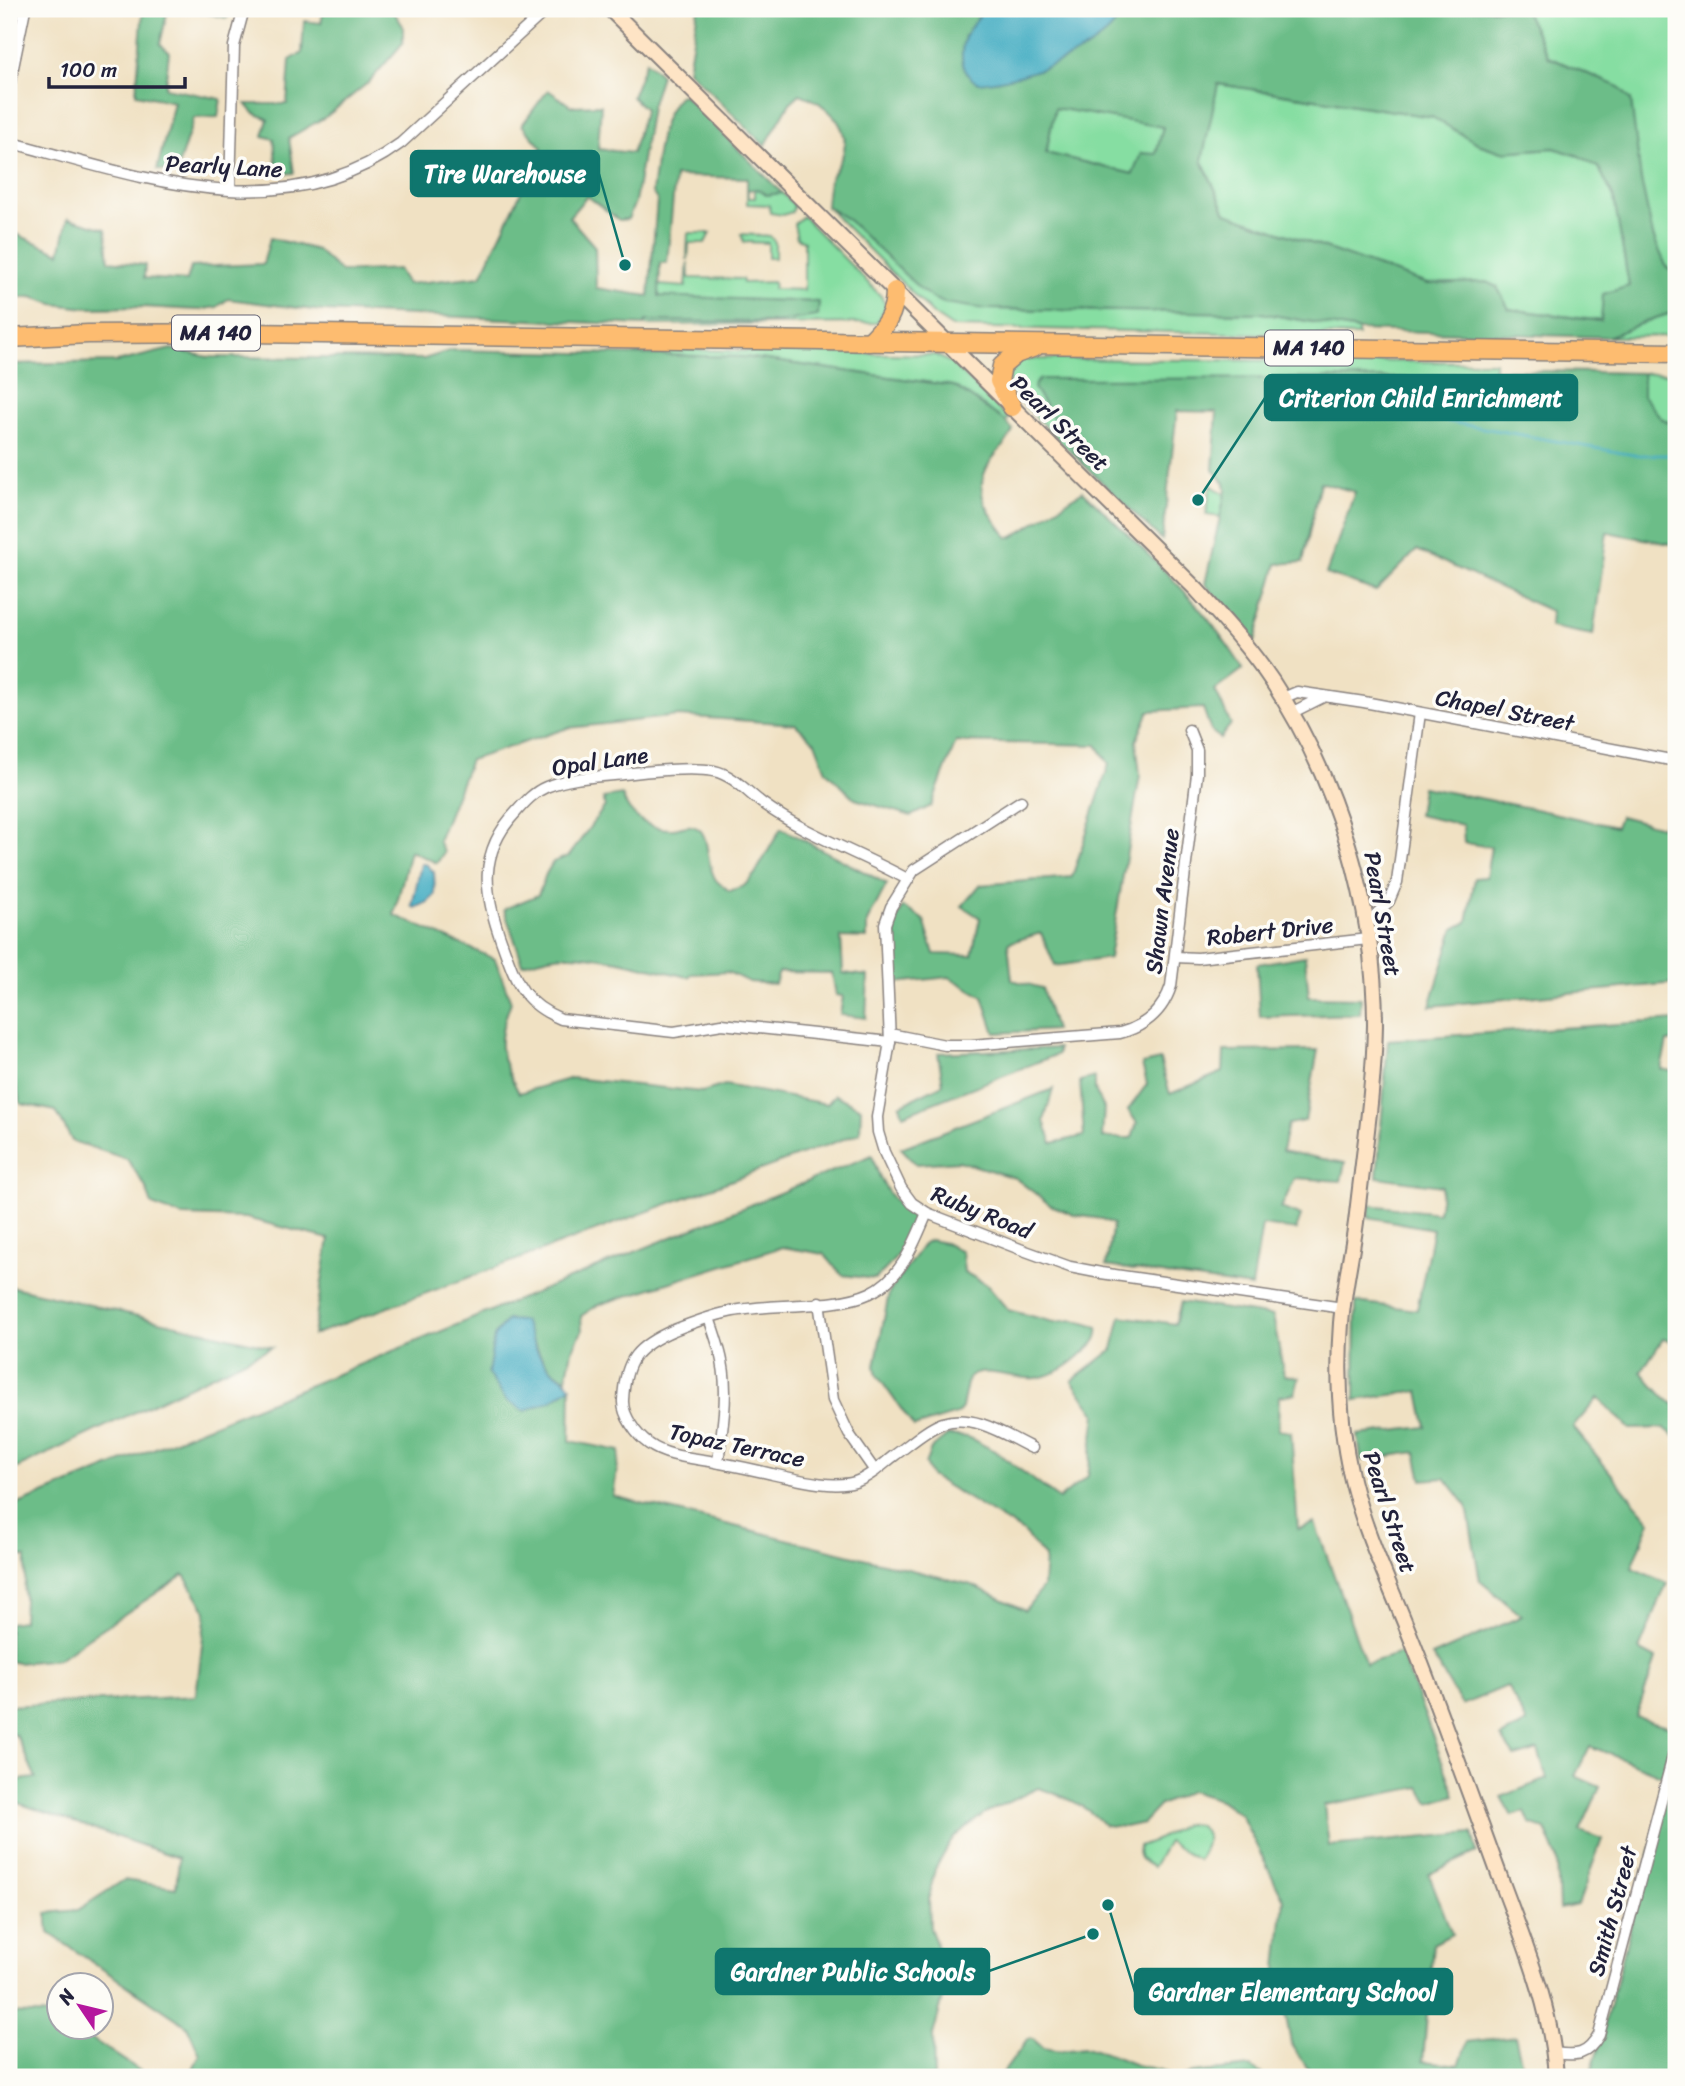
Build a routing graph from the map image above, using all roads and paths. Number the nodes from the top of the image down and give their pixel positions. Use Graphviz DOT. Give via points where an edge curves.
graph roads {
  1 [pos="25,9"];
  2 [pos="244,9"];
  3 [pos="547,9"];
  4 [pos="610,9"];
  5 [pos="9,87"];
  6 [pos="9,142"];
  7 [pos="230,188"];
  8 [pos="895,291"];
  9 [pos="9,338"];
  10 [pos="869,342"];
  11 [pos="946,342"];
  12 [pos="1047,344"];
  13 [pos="1676,353"];
  14 [pos="1012,407"];
  15 [pos="1327,696"];
  16 [pos="1283,698"];
  17 [pos="1291,713"];
  18 [pos="1420,713"];
  19 [pos="1189,730"];
  20 [pos="1676,761"];
  21 [pos="1021,801"];
  22 [pos="907,879"];
  23 [pos="1367,932"];
  24 [pos="1175,957"];
  25 [pos="890,1038"];
  26 [pos="928,1213"];
  27 [pos="819,1302"];
  28 [pos="1343,1308"];
  29 [pos="709,1318"];
  30 [pos="1032,1448"];
  31 [pos="718,1462"];
  32 [pos="875,1471"];
  33 [pos="1676,1745"];
  34 [pos="1554,2053"];
  35 [pos="1556,2077"];
  1 -- 5 [label="street"];
  2 -- 7 [label="street" via="234,46"];
  3 -- 7 [label="street, Pearly Lane" via="378,160 346,176 303,187"];
  4 -- 8 [label="main road, Pearl Street"];
  6 -- 7 [label="street, Pearly Lane" via="159,182"];
  8 -- 10 [label="highway" via="887,323"];
  8 -- 11 [label="main road, Pearl Street"];
  9 -- 10 [label="highway, MA 140" via="188,333"];
  10 -- 11 [label="highway, MA 140"];
  11 -- 12 [label="highway, MA 140"];
  11 -- 14 [label="main road, Pearl Street"];
  12 -- 13 [label="highway, MA 140"];
  12 -- 14 [label="highway" via="1016,354 1002,366 999,381"];
  14 -- 16 [label="main road, Pearl Street" via="1197,590"];
  15 -- 16 [label="street, Chapel Street" via="1297,692"];
  15 -- 17 [label="street"];
  15 -- 18 [label="street, Chapel Street"];
  16 -- 17 [label="main road, Pearl Street"];
  17 -- 23 [label="main road, Pearl Street" via="1339,819"];
  18 -- 20 [label="street, Chapel Street"];
  18 -- 23 [label="street" via="1398,882"];
  19 -- 24 [label="street, Shawn Avenue" via="1198,762"];
  21 -- 22 [label="street, Ruby Road" via="921,863"];
  22 -- 25 [label="street, Ruby Road" via="885,923"];
  22 -- 25 [label="street, Opal Lane" via="778,814 732,778 714,771 638,772 569,780 545,788 528,799 501,831 487,870 487,895 516,981 544,1012 561,1019 674,1032 722,1024"];
  23 -- 24 [label="street, Robert Drive" via="1198,958"];
  23 -- 28 [label="main road, Pearl Street" via="1374,997 1373,1066"];
  24 -- 25 [label="street, Shawn Avenue" via="1163,1005 1149,1020 1130,1030 971,1045"];
  25 -- 26 [label="street, Ruby Road" via="878,1132 901,1188 912,1203"];
  26 -- 27 [label="street, Topaz Terrace" via="909,1254 890,1280 870,1293"];
  26 -- 28 [label="street, Ruby Road" via="1079,1269"];
  27 -- 29 [label="street, Topaz Terrace" via="730,1311"];
  27 -- 32 [label="street" via="833,1400 849,1434"];
  28 -- 34 [label="main road, Pearl Street" via="1342,1406 1357,1500 1539,1982"];
  29 -- 31 [label="street" via="724,1380"];
  29 -- 31 [label="street, Topaz Terrace" via="648,1341 630,1362 622,1406 649,1445"];
  30 -- 32 [label="street, Topaz Terrace" via="968,1420 943,1423"];
  31 -- 32 [label="street, Topaz Terrace" via="829,1483 855,1482"];
  33 -- 34 [label="street, Smith Street" via="1598,2035 1592,2048 1580,2054"];
  34 -- 35 [label="main road, Pearl Street"];
}
